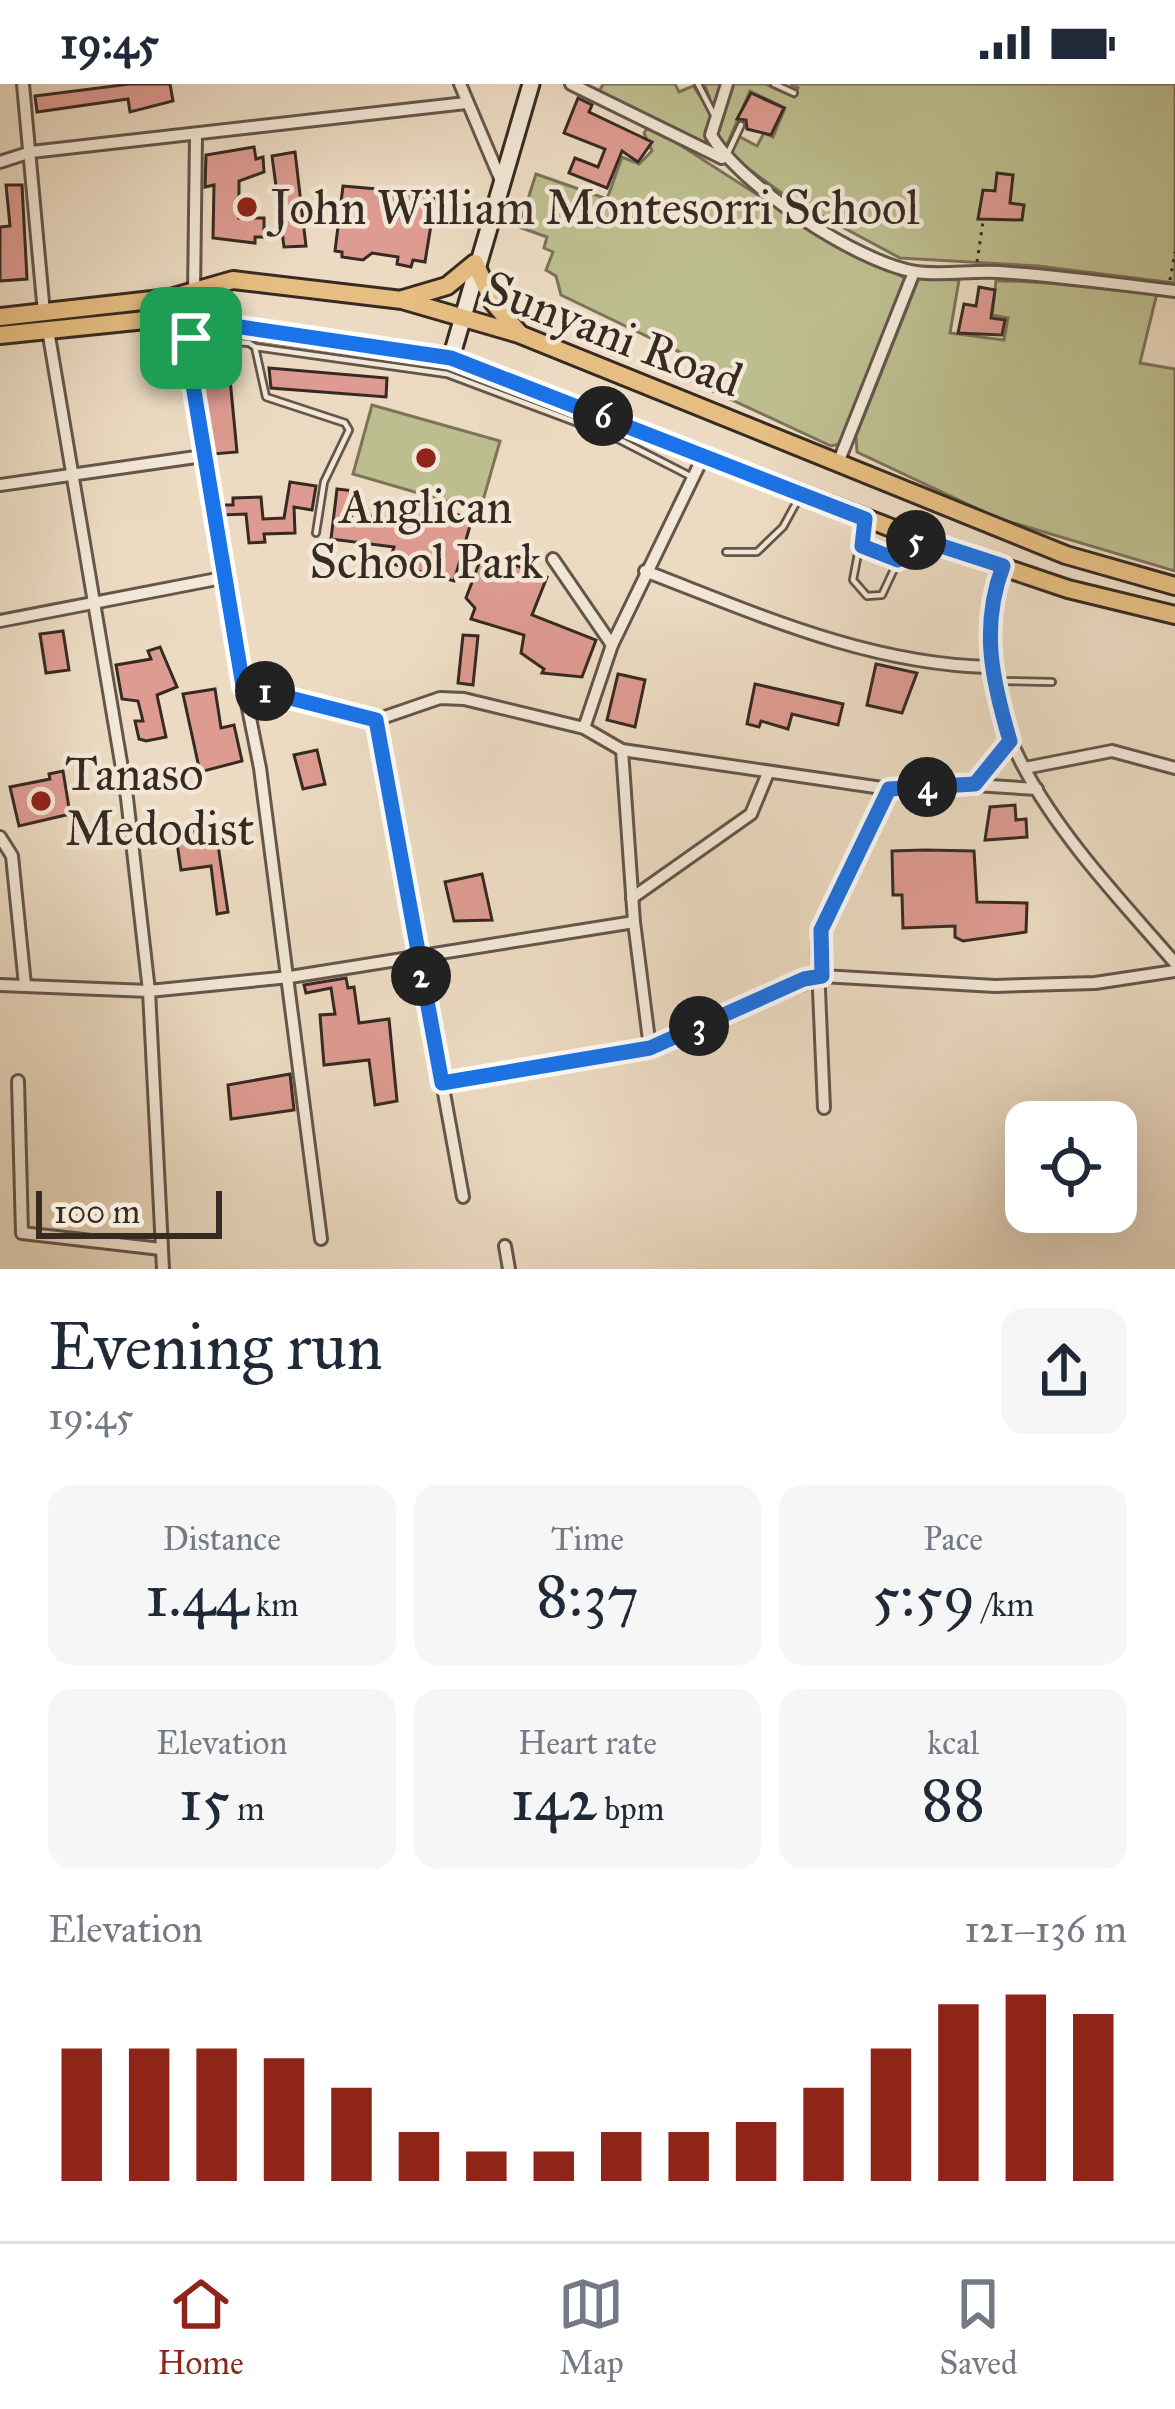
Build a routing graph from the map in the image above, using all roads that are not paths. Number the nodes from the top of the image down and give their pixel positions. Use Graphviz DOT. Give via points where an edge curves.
graph roads {
  1 [pos="22,84"];
  2 [pos="460,84"];
  3 [pos="531,84"];
  4 [pos="571,84"];
  5 [pos="698,84"];
  6 [pos="728,84"];
  7 [pos="774,84"];
  8 [pos="794,93"];
  9 [pos="466,103"];
  10 [pos="713,115"];
  11 [pos="741,125"];
  12 [pos="196,137"];
  13 [pos="31,152"];
  14 [pos="724,159"];
  15 [pos="0,162"];
  16 [pos="502,183"];
  17 [pos="475,263"];
  18 [pos="914,272"];
  19 [pos="1172,291"];
  20 [pos="194,293"];
  21 [pos="402,300"];
  22 [pos="0,317"];
  23 [pos="464,317"];
  24 [pos="46,321"];
  25 [pos="192,329"];
  26 [pos="519,334"];
  27 [pos="0,335"];
  28 [pos="255,347"];
  29 [pos="451,358"];
  30 [pos="704,455"];
  31 [pos="203,456"];
  32 [pos="838,463"];
  33 [pos="69,475"];
  34 [pos="696,479"];
  35 [pos="0,485"];
  36 [pos="803,491"];
  37 [pos="865,519"];
  38 [pos="316,533"];
  39 [pos="920,539"];
  40 [pos="862,546"];
  41 [pos="726,552"];
  42 [pos="553,559"];
  43 [pos="898,560"];
  44 [pos="1003,566"];
  45 [pos="645,571"];
  46 [pos="222,578"];
  47 [pos="1175,586"];
  48 [pos="97,602"];
  49 [pos="1175,615"];
  50 [pos="0,621"];
  51 [pos="612,645"];
  52 [pos="989,667"];
  53 [pos="993,681"];
  54 [pos="1052,682"];
  55 [pos="243,686"];
  56 [pos="376,720"];
  57 [pos="584,728"];
  58 [pos="1010,741"];
  59 [pos="622,750"];
  60 [pos="1025,768"];
  61 [pos="1175,768"];
  62 [pos="768,773"];
  63 [pos="975,784"];
  64 [pos="889,789"];
  65 [pos="1037,789"];
  66 [pos="0,837"];
  67 [pos="632,898"];
  68 [pos="634,922"];
  69 [pos="417,954"];
  70 [pos="1175,967"];
  71 [pos="822,976"];
  72 [pos="290,977"];
  73 [pos="0,985"];
  74 [pos="25,985"];
  75 [pos="149,991"];
  76 [pos="650,1048"];
  77 [pos="18,1081"];
  78 [pos="442,1083"];
  79 [pos="824,1108"];
  80 [pos="463,1197"];
  81 [pos="321,1239"];
  82 [pos="505,1246"];
  83 [pos="161,1249"];
  84 [pos="163,1269"];
  85 [pos="508,1269"];
  1 -- 13 [label="street"];
  2 -- 9 [label="street"];
  3 -- 16 [label="street"];
  4 -- 14 [label="street"];
  5 -- 10 [label="lane"];
  6 -- 10 [label="street"];
  7 -- 8 [label="lane"];
  9 -- 12 [label="street"];
  9 -- 16 [label="street"];
  10 -- 14 [label="street" via="711,135"];
  11 -- 14 [label="lane"];
  12 -- 13 [label="street"];
  12 -- 20 [label="street"];
  13 -- 15 [label="street"];
  13 -- 24 [label="street"];
  14 -- 18 [label="street" via="795,215"];
  16 -- 17 [label="street"];
  17 -- 21 [label="main road" via="447,286"];
  17 -- 23 [label="street"];
  17 -- 26 [label="main road"];
  18 -- 19 [label="street"];
  18 -- 32 [label="street"];
  20 -- 21 [label="main road, Sunyani Road" via="233,280"];
  20 -- 24 [label="main road, Sunyani Road"];
  21 -- 23 [label="main road, Sunyani Road"];
  22 -- 24 [label="main road, Sunyani Road"];
  23 -- 26 [label="main road, Sunyani Road"];
  23 -- 29 [label="street"];
  24 -- 25 [label="main road, Sunyani Road"];
  24 -- 27 [label="main road, Sunyani Road"];
  24 -- 33 [label="street"];
  25 -- 28 [label="lane"];
  25 -- 29 [label="main road, Sunyani Road"];
  25 -- 31 [label="street"];
  26 -- 32 [label="main road, Sunyani Road"];
  28 -- 34 [label="lane" via="447,374 610,435"];
  28 -- 38 [label="lane" via="266,398 338,417 349,430 324,482"];
  29 -- 30 [label="main road, Sunyani Road"];
  30 -- 34 [label="street"];
  30 -- 36 [label="main road, Sunyani Road"];
  31 -- 33 [label="street"];
  31 -- 46 [label="street"];
  32 -- 47 [label="main road, Sunyani Road" via="1066,555"];
  33 -- 35 [label="street"];
  33 -- 48 [label="street"];
  34 -- 45 [label="street"];
  36 -- 37 [label="main road, Sunyani Road"];
  36 -- 41 [label="lane" via="757,552"];
  37 -- 39 [label="main road, Sunyani Road"];
  37 -- 40 [label="lane"];
  39 -- 43 [label="lane"];
  39 -- 44 [label="main road, Sunyani Road"];
  40 -- 43 [label="lane"];
  40 -- 43 [label="lane" via="853,585 867,596 883,595"];
  42 -- 51 [label="street"];
  44 -- 49 [label="main road, Sunyani Road"];
  44 -- 52 [label="street" via="991,598"];
  45 -- 51 [label="street"];
  45 -- 52 [label="street" via="833,641"];
  46 -- 48 [label="street"];
  46 -- 55 [label="street"];
  48 -- 50 [label="street"];
  48 -- 75 [label="street"];
  51 -- 57 [label="street"];
  52 -- 53 [label="street"];
  53 -- 54 [label="lane"];
  53 -- 58 [label="street"];
  55 -- 56 [label="street"];
  55 -- 72 [label="street"];
  56 -- 57 [label="street" via="440,698"];
  56 -- 69 [label="street"];
  57 -- 59 [label="street"];
  58 -- 60 [label="street"];
  58 -- 63 [label="street"];
  59 -- 62 [label="street"];
  59 -- 67 [label="street"];
  60 -- 61 [label="street" via="1112,752"];
  60 -- 65 [label="street"];
  62 -- 64 [label="street"];
  62 -- 67 [label="street" via="751,814"];
  63 -- 64 [label="street"];
  63 -- 65 [label="street"];
  64 -- 71 [label="street" via="821,930"];
  65 -- 70 [label="street" via="1066,837"];
  66 -- 74 [label="street" via="12,856"];
  67 -- 68 [label="street"];
  68 -- 69 [label="street"];
  68 -- 76 [label="street"];
  69 -- 72 [label="street"];
  69 -- 78 [label="street"];
  70 -- 71 [label="street" via="1095,983 995,986"];
  71 -- 76 [label="street"];
  71 -- 79 [label="street"];
  72 -- 75 [label="street"];
  72 -- 81 [label="street"];
  73 -- 74 [label="street"];
  74 -- 75 [label="street"];
  75 -- 83 [label="street"];
  76 -- 78 [label="street"];
  77 -- 83 [label="street" via="22,1233"];
  78 -- 80 [label="street"];
  82 -- 85 [label="street"];
  83 -- 84 [label="street"];
}
